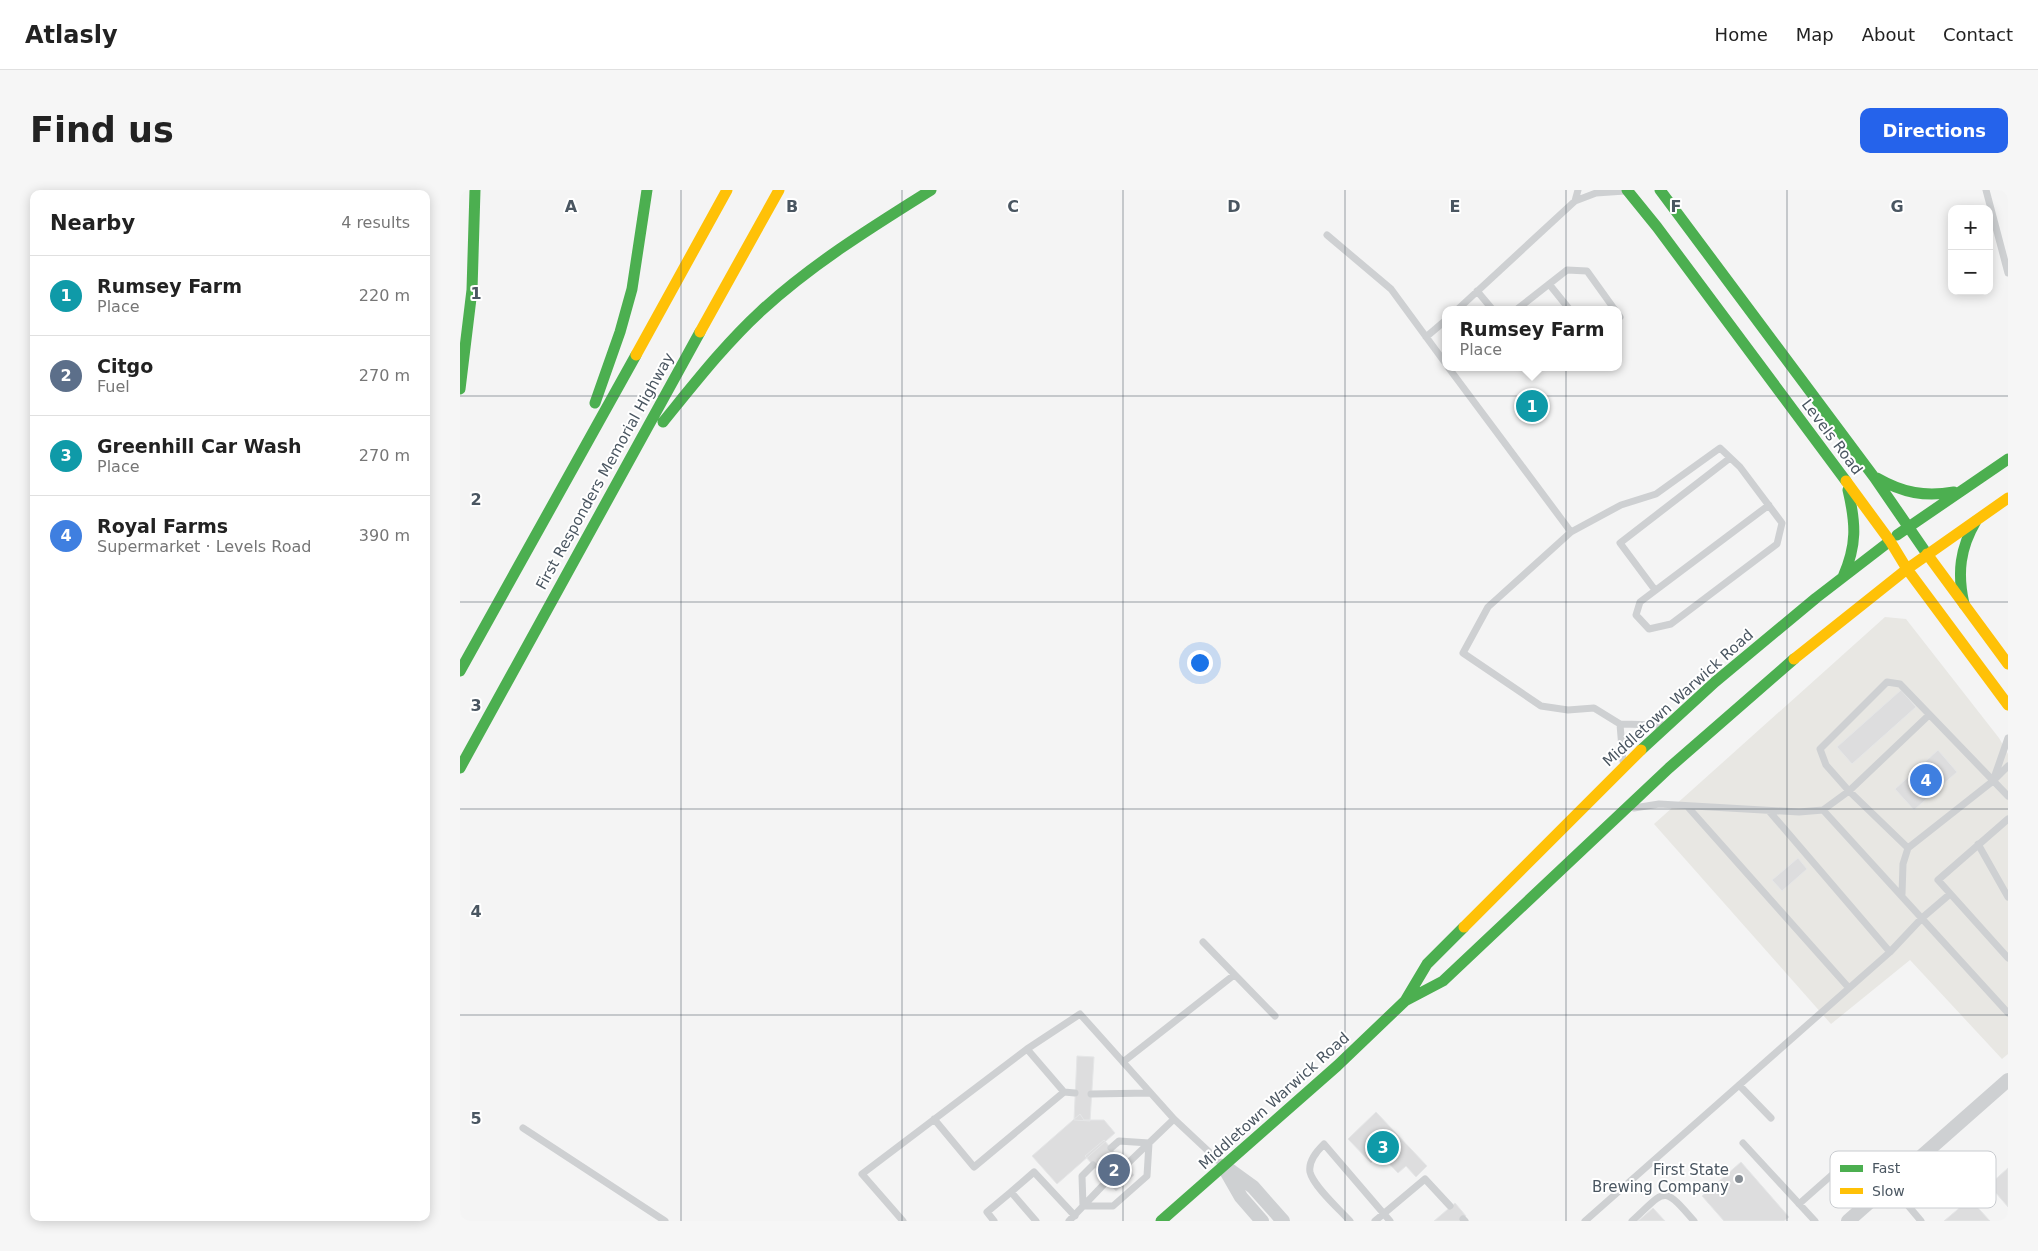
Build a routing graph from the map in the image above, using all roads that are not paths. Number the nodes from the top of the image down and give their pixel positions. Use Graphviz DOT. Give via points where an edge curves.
graph roads {
  1 [pos="475,190"];
  2 [pos="646,190"];
  3 [pos="727,190"];
  4 [pos="779,190"];
  5 [pos="932,190"];
  6 [pos="1578,190"];
  7 [pos="1627,190"];
  8 [pos="1660,190"];
  9 [pos="1986,190"];
  10 [pos="1575,201"];
  11 [pos="1327,235"];
  12 [pos="2008,273"];
  13 [pos="1549,284"];
  14 [pos="1477,291"];
  15 [pos="1461,306"];
  16 [pos="1490,306"];
  17 [pos="1521,306"];
  18 [pos="1567,306"];
  19 [pos="1612,306"];
  20 [pos="1442,323"];
  21 [pos="1426,337"];
  22 [pos="1442,359"];
  23 [pos="1451,371"];
  24 [pos="460,389"];
  25 [pos="1730,458"];
  26 [pos="2008,459"];
  27 [pos="623,470"];
  28 [pos="569,474"];
  29 [pos="1874,477"];
  30 [pos="1845,480"];
  31 [pos="1960,491"];
  32 [pos="2008,498"];
  33 [pos="1769,506"];
  34 [pos="1978,519"];
  35 [pos="1909,527"];
  36 [pos="1571,532"];
  37 [pos="1890,541"];
  38 [pos="1927,554"];
  39 [pos="1907,570"];
  40 [pos="1843,577"];
  41 [pos="1655,590"];
  42 [pos="1964,604"];
  43 [pos="2008,664"];
  44 [pos="460,671"];
  45 [pos="2008,706"];
  46 [pos="1929,715"];
  47 [pos="1620,724"];
  48 [pos="1668,726"];
  49 [pos="2008,738"];
  50 [pos="1624,766"];
  51 [pos="2008,766"];
  52 [pos="460,768"];
  53 [pos="1993,781"];
  54 [pos="1849,791"];
  55 [pos="2008,796"];
  56 [pos="1687,806"];
  57 [pos="1823,810"];
  58 [pos="1768,811"];
  59 [pos="1622,812"];
  60 [pos="2008,819"];
  61 [pos="1978,844"];
  62 [pos="1908,848"];
  63 [pos="1902,894"];
  64 [pos="1950,894"];
  65 [pos="2008,897"];
  66 [pos="1922,918"];
  67 [pos="1203,942"];
  68 [pos="1890,952"];
  69 [pos="2008,958"];
  70 [pos="1234,975"];
  71 [pos="1849,988"];
  72 [pos="1405,1001"];
  73 [pos="2008,1012"];
  74 [pos="1275,1016"];
  75 [pos="1027,1049"];
  76 [pos="1123,1062"];
  77 [pos="2008,1080"];
  78 [pos="1740,1085"];
  79 [pos="1064,1092"];
  80 [pos="1075,1093"];
  81 [pos="1091,1094"];
  82 [pos="1150,1094"];
  83 [pos="1771,1118"];
  84 [pos="934,1119"];
  85 [pos="1174,1119"];
  86 [pos="523,1128"];
  87 [pos="1149,1143"];
  88 [pos="1743,1143"];
  89 [pos="1111,1148"];
  90 [pos="1928,1151"];
  91 [pos="1093,1165"];
  92 [pos="1126,1165"];
  93 [pos="1224,1166"];
  94 [pos="1830,1177"];
  95 [pos="1107,1181"];
  96 [pos="1011,1192"];
  97 [pos="1799,1204"];
  98 [pos="1083,1206"];
  99 [pos="1450,1206"];
  100 [pos="1863,1208"];
  101 [pos="1907,1208"];
  102 [pos="1383,1213"];
  103 [pos="1072,1218"];
  104 [pos="665,1221"];
  105 [pos="903,1221"];
  106 [pos="994,1221"];
  107 [pos="1036,1221"];
  108 [pos="1161,1221"];
  109 [pos="1262,1221"];
  110 [pos="1283,1221"];
  111 [pos="1350,1221"];
  112 [pos="1375,1221"];
  113 [pos="1390,1221"];
  114 [pos="1586,1221"];
  115 [pos="1632,1221"];
  116 [pos="1694,1221"];
  117 [pos="1815,1221"];
  118 [pos="1848,1221"];
  119 [pos="1921,1221"];
  1 -- 24 [label="main road" via="472,296"];
  2 -- 28 [label="main road" via="641,238 618,340"];
  3 -- 28 [label="main road, First Responders Memorial Highway"];
  4 -- 27 [label="main road, First Responders Memorial Highway"];
  5 -- 27 [label="main road" via="830,256 762,311 701,375"];
  6 -- 10 [label="lane"];
  7 -- 10 [label="lane" via="1596,193"];
  7 -- 30 [label="main road, Levels Road"];
  8 -- 29 [label="main road, Levels Road"];
  9 -- 12 [label="lane"];
  10 -- 14 [label="lane"];
  11 -- 21 [label="lane" via="1391,289"];
  13 -- 17 [label="lane"];
  13 -- 18 [label="lane"];
  13 -- 19 [label="lane" via="1567,270 1587,271"];
  14 -- 15 [label="lane"];
  14 -- 16 [label="lane"];
  20 -- 21 [label="lane"];
  21 -- 22 [label="lane"];
  23 -- 36 [label="lane"];
  25 -- 33 [label="lane" via="1740,466"];
  25 -- 36 [label="lane" via="1720,448 1656,494 1621,505"];
  25 -- 41 [label="lane" via="1620,542"];
  26 -- 31 [label="main road, Middletown Warwick Road"];
  27 -- 52 [label="main road, First Responders Memorial Highway"];
  28 -- 44 [label="main road, First Responders Memorial Highway"];
  29 -- 31 [label="main road" via="1911,495"];
  29 -- 35 [label="main road, Levels Road"];
  30 -- 37 [label="main road, Levels Road"];
  30 -- 40 [label="main road" via="1856,538 1851,561"];
  31 -- 35 [label="main road, Middletown Warwick Road"];
  32 -- 34 [label="main road, Middletown Warwick Road"];
  33 -- 41 [label="lane"];
  33 -- 41 [label="lane" via="1782,523 1777,544 1671,624 1650,629 1636,615 1640,602"];
  34 -- 38 [label="main road, Middletown Warwick Road"];
  34 -- 42 [label="main road" via="1965,541 1960,560 1959,579"];
  35 -- 37 [label="main road, Middletown Warwick Road"];
  35 -- 38 [label="main road, Levels Road"];
  36 -- 47 [label="lane" via="1488,607 1463,653 1541,706 1568,710 1594,708"];
  37 -- 39 [label="main road, Levels Road"];
  37 -- 40 [label="main road, Middletown Warwick Road"];
  38 -- 39 [label="main road, Middletown Warwick Road"];
  38 -- 42 [label="main road, Levels Road"];
  39 -- 45 [label="main road, Levels Road"];
  39 -- 59 [label="main road, Middletown Warwick Road" via="1758,688"];
  40 -- 48 [label="main road, Middletown Warwick Road" via="1722,676"];
  42 -- 43 [label="main road, Levels Road"];
  46 -- 53 [label="lane"];
  46 -- 54 [label="lane"];
  46 -- 54 [label="lane" via="1900,684 1887,682 1820,749 1826,765"];
  47 -- 48 [label="lane"];
  47 -- 50 [label="lane"];
  48 -- 50 [label="main road, Middletown Warwick Road"];
  49 -- 53 [label="lane"];
  50 -- 72 [label="main road, Middletown Warwick Road" via="1427,964"];
  51 -- 53 [label="lane"];
  53 -- 55 [label="lane"];
  53 -- 62 [label="lane"];
  54 -- 57 [label="lane"];
  54 -- 62 [label="lane"];
  56 -- 58 [label="lane"];
  56 -- 59 [label="lane" via="1647,805"];
  56 -- 71 [label="lane"];
  57 -- 58 [label="lane"];
  57 -- 63 [label="lane"];
  58 -- 68 [label="lane"];
  59 -- 72 [label="main road, Middletown Warwick Road" via="1443,981"];
  60 -- 61 [label="lane"];
  61 -- 64 [label="lane" via="1938,880"];
  61 -- 65 [label="lane"];
  62 -- 63 [label="lane" via="1902,864"];
  63 -- 66 [label="lane"];
  64 -- 66 [label="lane"];
  64 -- 69 [label="lane"];
  66 -- 68 [label="lane"];
  66 -- 73 [label="lane"];
  67 -- 70 [label="lane"];
  68 -- 71 [label="lane"];
  70 -- 74 [label="lane"];
  70 -- 76 [label="lane"];
  71 -- 78 [label="lane"];
  72 -- 93 [label="main road, Middletown Warwick Road"];
  75 -- 76 [label="lane" via="1080,1014"];
  75 -- 79 [label="lane"];
  75 -- 84 [label="lane"];
  76 -- 82 [label="lane"];
  77 -- 90 [label="street"];
  78 -- 83 [label="lane"];
  78 -- 114 [label="lane"];
  79 -- 80 [label="lane"];
  79 -- 84 [label="lane" via="974,1167"];
  81 -- 82 [label="lane"];
  82 -- 85 [label="lane"];
  84 -- 105 [label="lane" via="862,1174"];
  85 -- 87 [label="lane"];
  85 -- 93 [label="lane"];
  86 -- 104 [label="lane"];
  87 -- 89 [label="lane" via="1119,1141"];
  87 -- 92 [label="lane"];
  87 -- 98 [label="lane" via="1147,1176 1113,1206"];
  88 -- 97 [label="lane"];
  91 -- 98 [label="lane" via="1082,1176"];
  93 -- 108 [label="main road, Middletown Warwick Road"];
  93 -- 109 [label="street" via="1241,1197"];
  93 -- 110 [label="street" via="1253,1186"];
  94 -- 97 [label="lane"];
  95 -- 98 [label="lane"];
  96 -- 103 [label="lane" via="1034,1172"];
  96 -- 106 [label="lane" via="987,1212"];
  96 -- 107 [label="lane"];
  97 -- 117 [label="lane"];
  98 -- 103 [label="lane"];
  99 -- 102 [label="lane" via="1425,1179"];
  100 -- 118 [label="street"];
  101 -- 119 [label="lane"];
  102 -- 111 [label="lane" via="1324,1144 1313,1157 1310,1171"];
  102 -- 112 [label="lane"];
  102 -- 113 [label="lane"];
  115 -- 116 [label="lane" via="1660,1195 1667,1194"];
}
